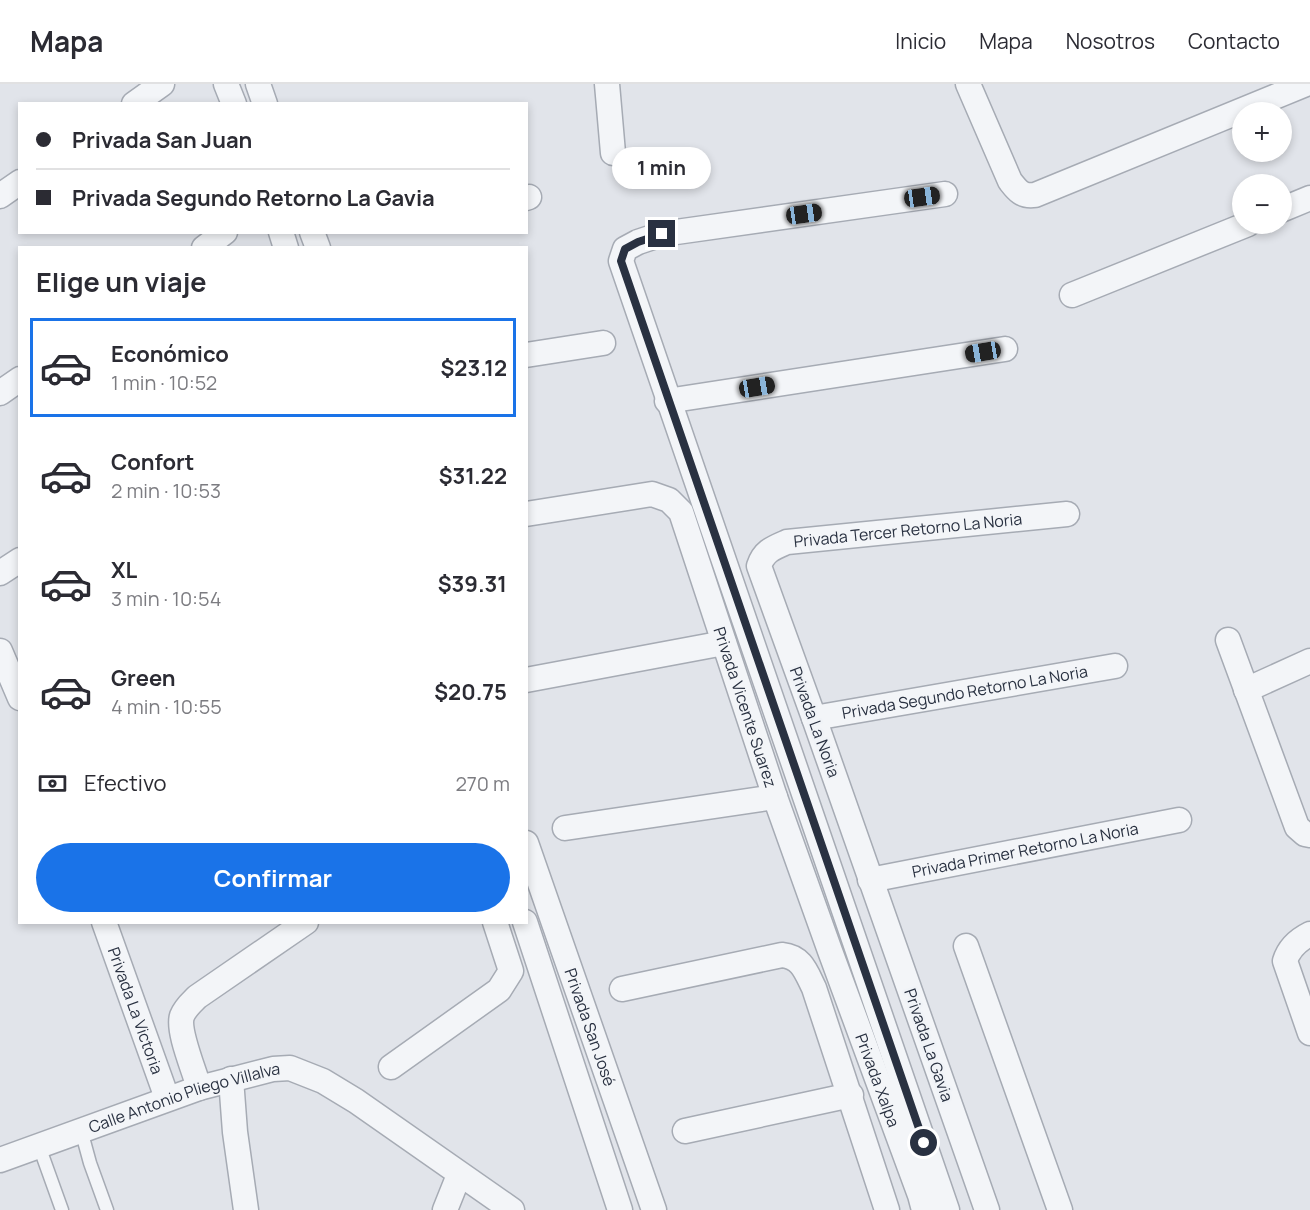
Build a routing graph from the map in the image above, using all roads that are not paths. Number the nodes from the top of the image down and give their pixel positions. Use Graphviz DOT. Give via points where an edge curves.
graph roads {
  1 [pos="162,84"];
  2 [pos="226,84"];
  3 [pos="258,84"];
  4 [pos="608,84"];
  5 [pos="968,84"];
  6 [pos="1306,84"];
  7 [pos="1264,92"];
  8 [pos="137,102"];
  9 [pos="233,102"];
  10 [pos="264,102"];
  11 [pos="613,153"];
  12 [pos="18,183"];
  13 [pos="945,194"];
  14 [pos="0,196"];
  15 [pos="1310,198"];
  16 [pos="1292,205"];
  17 [pos="1232,230"];
  18 [pos="222,234"];
  19 [pos="207,246"];
  20 [pos="1072,295"];
  21 [pos="603,343"];
  22 [pos="1005,349"];
  23 [pos="528,355"];
  24 [pos="18,380"];
  25 [pos="0,393"];
  26 [pos="667,401"];
  27 [pos="528,514"];
  28 [pos="1067,514"];
  29 [pos="18,561"];
  30 [pos="759,566"];
  31 [pos="0,573"];
  32 [pos="1228,640"];
  33 [pos="724,643"];
  34 [pos="0,651"];
  35 [pos="1310,662"];
  36 [pos="1115,666"];
  37 [pos="528,680"];
  38 [pos="1246,690"];
  39 [pos="18,693"];
  40 [pos="814,718"];
  41 [pos="775,797"];
  42 [pos="1179,820"];
  43 [pos="565,828"];
  44 [pos="1310,835"];
  45 [pos="528,849"];
  46 [pos="870,880"];
  47 [pos="105,924"];
  48 [pos="303,924"];
  49 [pos="496,924"];
  50 [pos="526,924"];
  51 [pos="1310,934"];
  52 [pos="966,946"];
  53 [pos="830,951"];
  54 [pos="622,988"];
  55 [pos="1310,1032"];
  56 [pos="391,1067"];
  57 [pos="231,1079"];
  58 [pos="199,1088"];
  59 [pos="850,1095"];
  60 [pos="167,1098"];
  61 [pos="81,1130"];
  62 [pos="685,1131"];
  63 [pos="39,1146"];
  64 [pos="0,1160"];
  65 [pos="459,1175"];
  66 [pos="62,1210"];
  67 [pos="107,1210"];
  68 [pos="246,1210"];
  69 [pos="445,1210"];
  70 [pos="513,1210"];
  71 [pos="621,1210"];
  72 [pos="654,1210"];
  73 [pos="887,1210"];
  74 [pos="924,1210"];
  75 [pos="947,1210"];
  76 [pos="987,1210"];
  77 [pos="1060,1210"];
  1 -- 8 [label="street"];
  2 -- 9 [label="street"];
  3 -- 10 [label="street"];
  4 -- 11 [label="street"];
  5 -- 7 [label="street" via="1010,181 1026,196"];
  6 -- 7 [label="street"];
  12 -- 14 [label="street"];
  13 -- 26 [label="street" via="662,234 625,249 621,261"];
  15 -- 16 [label="street"];
  17 -- 20 [label="street"];
  18 -- 19 [label="street"];
  21 -- 23 [label="street"];
  22 -- 26 [label="street"];
  24 -- 25 [label="street"];
  26 -- 75 [label="street"];
  27 -- 33 [label="street, Privada Vicente Suarez" via="652,494 669,500 681,512"];
  28 -- 30 [label="street, Privada Tercer Retorno La Noria" via="787,542 769,549"];
  29 -- 31 [label="street"];
  30 -- 40 [label="street, Privada La Noria"];
  32 -- 38 [label="street"];
  33 -- 37 [label="street"];
  33 -- 41 [label="street, Privada Vicente Suarez"];
  34 -- 39 [label="street"];
  35 -- 38 [label="street"];
  36 -- 40 [label="street, Privada Segundo Retorno La Noria"];
  38 -- 44 [label="street" via="1297,827"];
  40 -- 46 [label="street, Privada La Noria"];
  41 -- 43 [label="street"];
  41 -- 53 [label="street, Privada Vicente Suarez"];
  42 -- 46 [label="street, Privada Primer Retorno La Noria"];
  45 -- 72 [label="street, Privada San José"];
  46 -- 76 [label="street, Privada La Gavia"];
  47 -- 60 [label="street, Privada La Victoria"];
  48 -- 58 [label="street" via="197,997 186,1009 181,1018 183,1032"];
  49 -- 56 [label="street" via="511,971 500,990"];
  50 -- 71 [label="street"];
  51 -- 55 [label="street" via="1287,952 1285,961"];
  52 -- 77 [label="street"];
  53 -- 74 [label="street, Privada Xalpa"];
  54 -- 59 [label="street" via="790,956 800,962 810,979"];
  57 -- 58 [label="street, Calle Antonio Pliego Villalva"];
  57 -- 65 [label="street, Calle Antonio Pliego Villalva" via="290,1068 323,1081"];
  57 -- 68 [label="street"];
  58 -- 60 [label="street, Calle Antonio Pliego Villalva"];
  59 -- 62 [label="street"];
  59 -- 73 [label="street"];
  60 -- 61 [label="street, Calle Antonio Pliego Villalva"];
  61 -- 63 [label="street, Calle Antonio Pliego Villalva"];
  61 -- 67 [label="lane"];
  63 -- 64 [label="street, Calle Antonio Pliego Villalva"];
  63 -- 66 [label="lane"];
  65 -- 69 [label="street"];
  65 -- 70 [label="street, Calle Antonio Pliego Villalva"];
}
